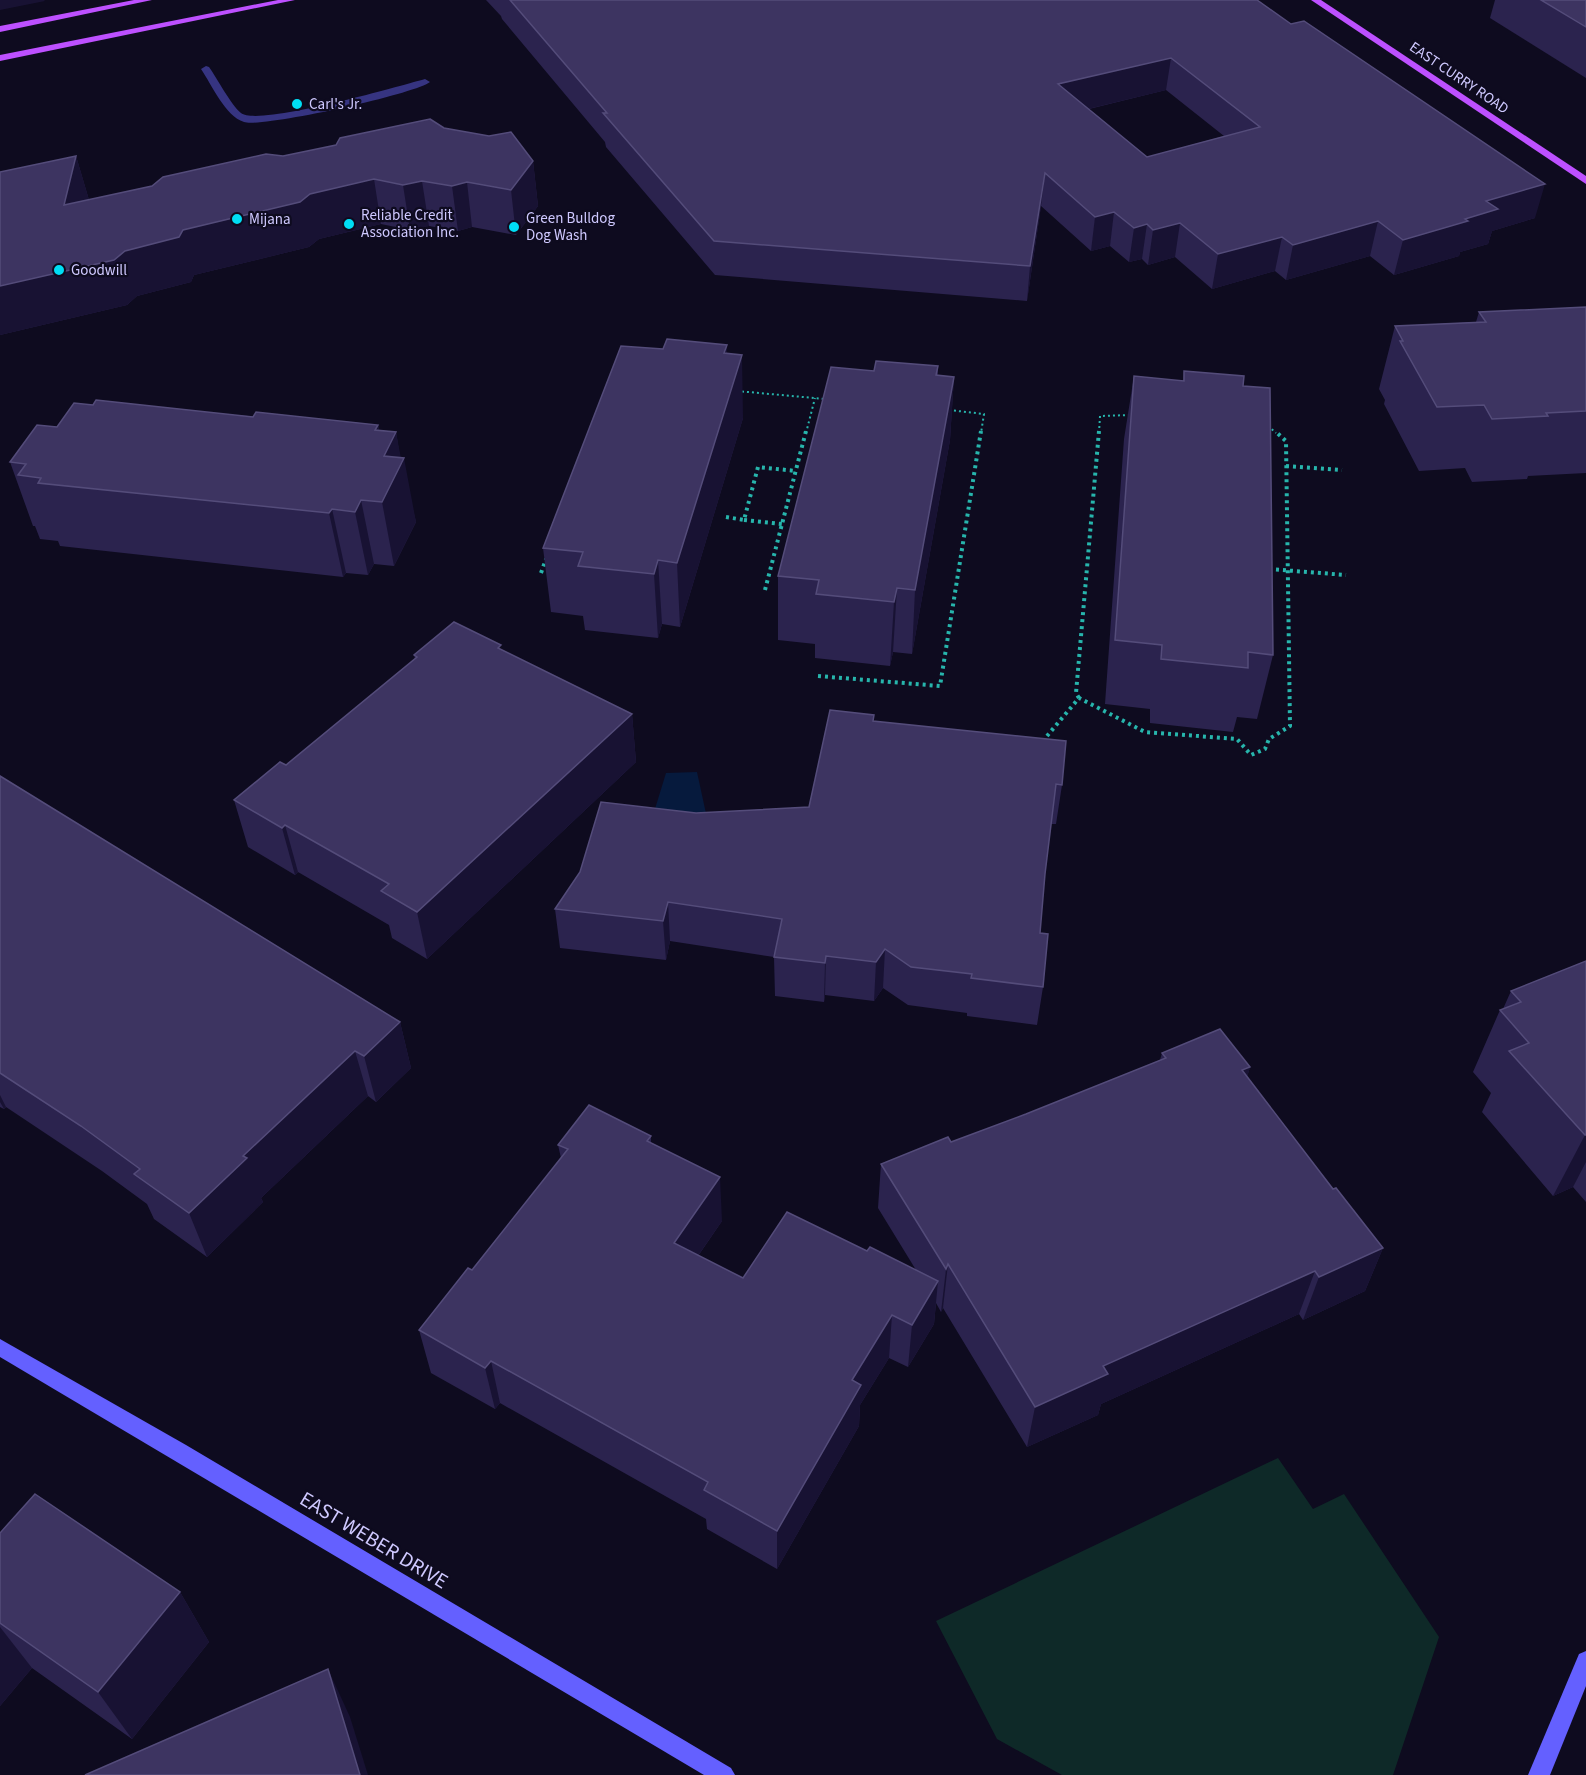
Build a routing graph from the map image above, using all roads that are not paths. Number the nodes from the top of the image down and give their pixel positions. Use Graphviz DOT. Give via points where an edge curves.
graph roads {
  1 [pos="148,0"];
  2 [pos="291,0"];
  3 [pos="1315,0"];
  4 [pos="0,29"];
  5 [pos="0,58"];
  6 [pos="206,69"];
  7 [pos="425,82"];
  8 [pos="1586,181"];
  9 [pos="0,1347"];
  10 [pos="1586,1661"];
  11 [pos="724,1775"];
  12 [pos="1539,1775"];
  1 -- 4 [label="main road"];
  2 -- 5 [label="main road"];
  3 -- 8 [label="main road, EAST CURRY ROAD"];
  6 -- 7 [label="lane" via="237,115 248,120 280,117"];
  9 -- 11 [label="street, EAST WEBER DRIVE"];
  10 -- 12 [label="street"];
}
